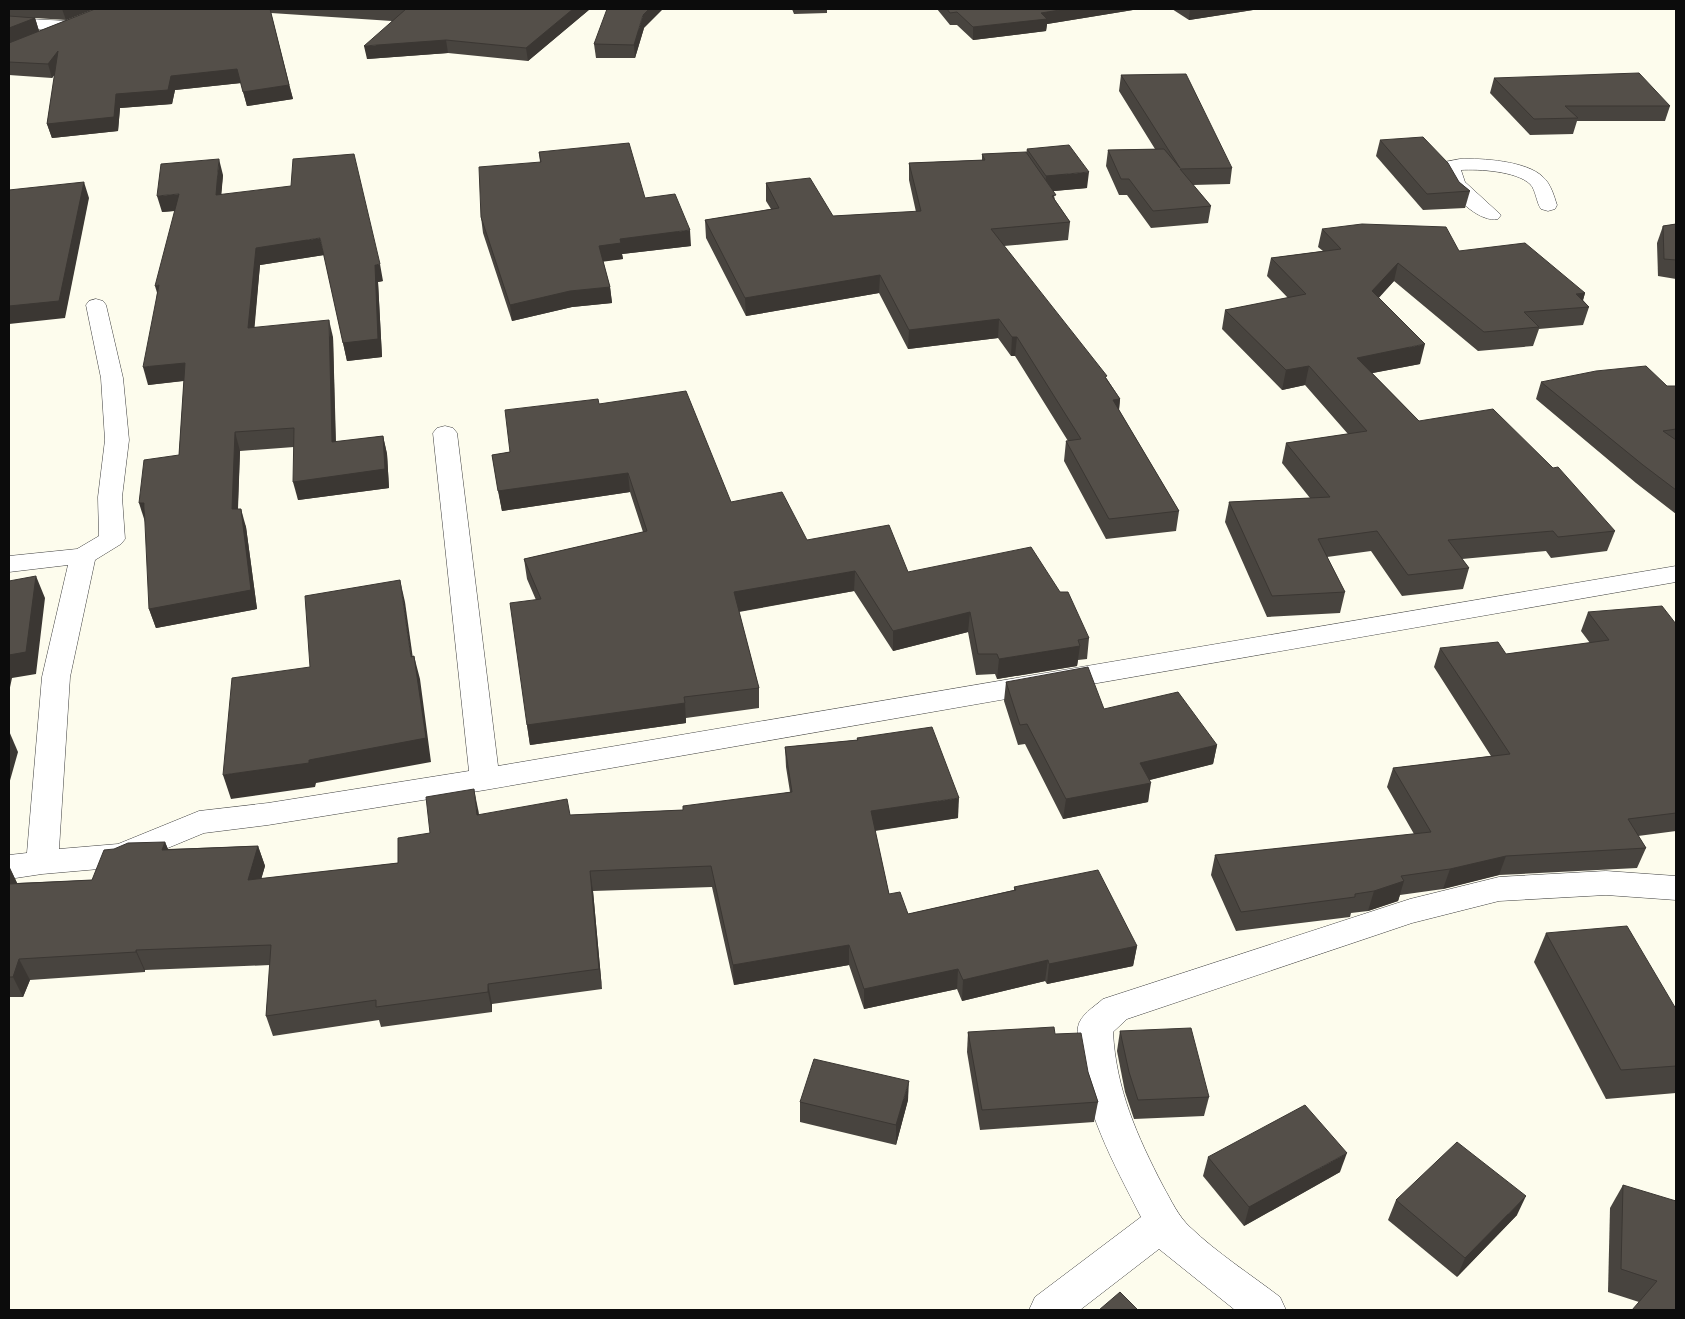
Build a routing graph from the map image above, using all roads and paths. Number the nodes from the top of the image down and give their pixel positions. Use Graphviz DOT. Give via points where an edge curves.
graph roads {
  1 [pos="9,23"];
  2 [pos="35,39"];
  3 [pos="1548,205"];
  4 [pos="1491,215"];
  5 [pos="96,305"];
  6 [pos="445,433"];
  7 [pos="83,556"];
  8 [pos="9,564"];
  9 [pos="1676,574"];
  10 [pos="485,779"];
  11 [pos="42,862"];
  12 [pos="9,867"];
  13 [pos="1676,888"];
  14 [pos="1163,1223"];
  15 [pos="1049,1310"];
  16 [pos="1266,1310"];
  1 -- 2 [label="street" via="76,23"];
  3 -- 4 [label="street" via="1536,180 1519,172 1490,165 1460,163 1452,166 1456,184"];
  5 -- 7 [label="street" via="112,378 117,440 110,497 112,539"];
  6 -- 10 [label="street"];
  7 -- 8 [label="street"];
  7 -- 11 [label="street" via="56,677"];
  9 -- 10 [label="street"];
  10 -- 11 [label="street" via="199,822 122,855"];
  11 -- 12 [label="street"];
  13 -- 14 [label="street" via="1606,883 1499,889 1410,911 1115,1009 1095,1027 1097,1061 1108,1105 1130,1161"];
  14 -- 15 [label="street"];
  14 -- 16 [label="street" via="1176,1239"];
}
